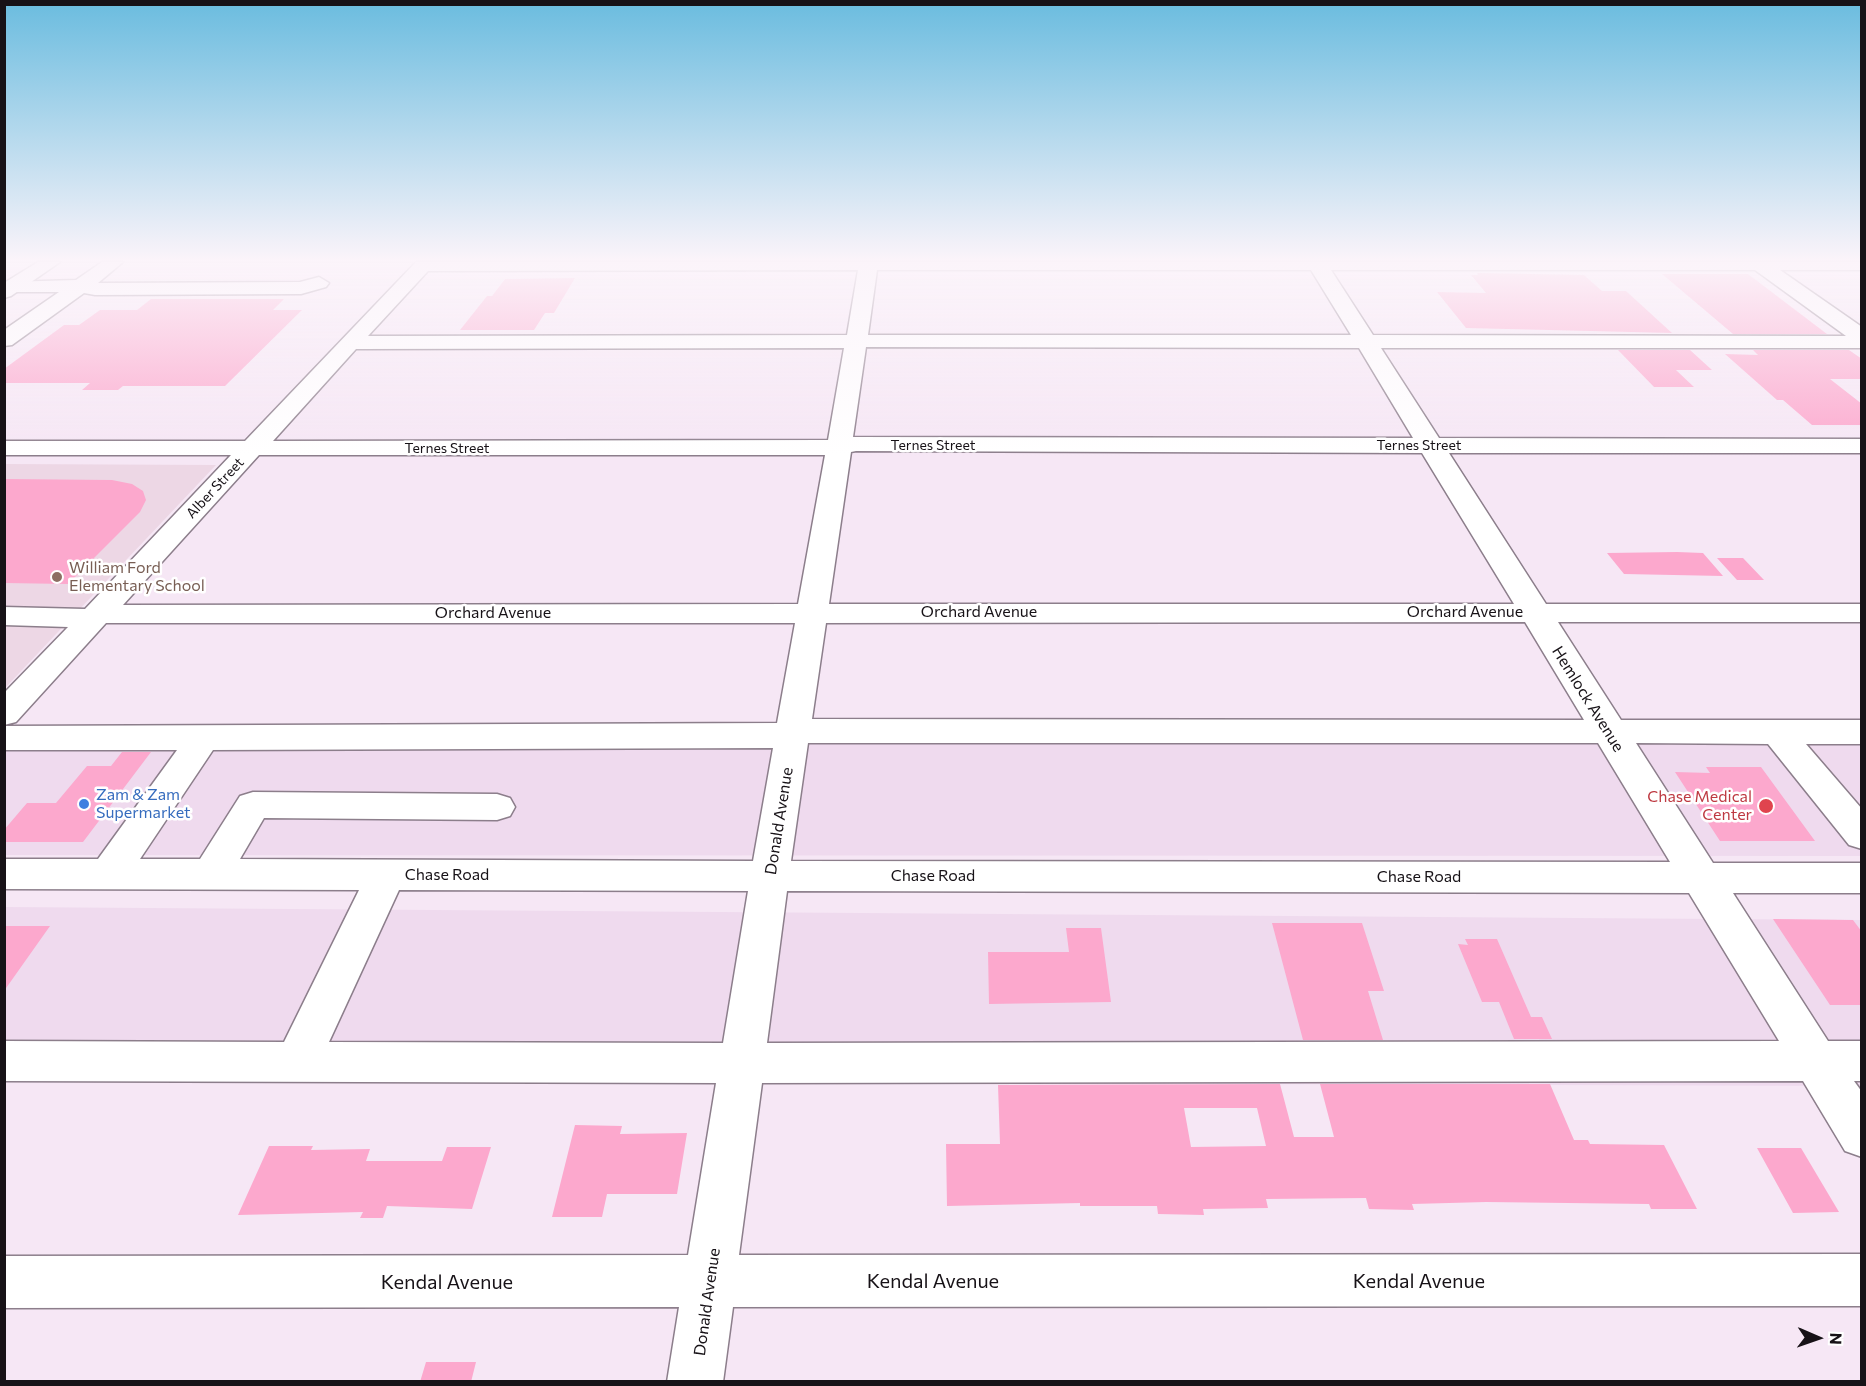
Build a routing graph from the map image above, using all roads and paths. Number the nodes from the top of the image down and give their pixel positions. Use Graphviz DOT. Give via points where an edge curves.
graph roads {
  1 [pos="23,327"];
  2 [pos="365,327"];
  3 [pos="859,327"];
  4 [pos="1356,327"];
  5 [pos="1847,327"];
  6 [pos="1862,337"];
  7 [pos="4,340"];
  8 [pos="856,342"];
  9 [pos="1366,342"];
  10 [pos="1862,342"];
  11 [pos="350,343"];
  12 [pos="120,424"];
  13 [pos="1429,445"];
  14 [pos="839,446"];
  15 [pos="1862,446"];
  16 [pos="4,448"];
  17 [pos="110,448"];
  18 [pos="253,448"];
  19 [pos="812,612"];
  20 [pos="1533,612"];
  21 [pos="1862,613"];
  22 [pos="5,616"];
  23 [pos="96,616"];
  24 [pos="4,714"];
  25 [pos="793,731"];
  26 [pos="1608,731"];
  27 [pos="1777,732"];
  28 [pos="1862,732"];
  29 [pos="203,738"];
  30 [pos="28,744"];
  31 [pos="496,807"];
  32 [pos="1862,835"];
  33 [pos="4,874"];
  34 [pos="109,874"];
  35 [pos="211,874"];
  36 [pos="386,874"];
  37 [pos="770,875"];
  38 [pos="1699,877"];
  39 [pos="1861,879"];
  40 [pos="4,1061"];
  41 [pos="1814,1061"];
  42 [pos="1862,1061"];
  43 [pos="297,1062"];
  44 [pos="742,1063"];
  45 [pos="1862,1136"];
  46 [pos="1862,1280"];
  47 [pos="4,1282"];
  48 [pos="710,1282"];
  49 [pos="695,1382"];
  1 -- 7 [label="street"];
  2 -- 11 [label="street, Alber Street"];
  3 -- 8 [label="street, Donald Avenue"];
  4 -- 9 [label="street, Hemlock Avenue"];
  5 -- 6 [label="street"];
  8 -- 9 [label="street"];
  8 -- 11 [label="street"];
  8 -- 14 [label="street, Donald Avenue"];
  9 -- 10 [label="street"];
  9 -- 13 [label="street, Hemlock Avenue"];
  11 -- 18 [label="street, Alber Street"];
  12 -- 17 [label="street" via="125,434"];
  13 -- 14 [label="street, Ternes Street"];
  13 -- 15 [label="street, Ternes Street"];
  13 -- 20 [label="street, Hemlock Avenue"];
  14 -- 18 [label="street, Ternes Street"];
  14 -- 19 [label="street, Donald Avenue"];
  16 -- 17 [label="street, Ternes Street"];
  17 -- 18 [label="street, Ternes Street"];
  18 -- 23 [label="street, Alber Street"];
  19 -- 20 [label="street, Orchard Avenue"];
  19 -- 23 [label="street, Orchard Avenue"];
  19 -- 25 [label="street, Donald Avenue"];
  20 -- 21 [label="street, Orchard Avenue"];
  20 -- 26 [label="street, Hemlock Avenue"];
  22 -- 23 [label="street, Orchard Avenue"];
  23 -- 24 [label="street, Alber Street"];
  25 -- 26 [label="street"];
  25 -- 29 [label="street" via="770,737"];
  25 -- 37 [label="street, Donald Avenue"];
  26 -- 27 [label="street"];
  26 -- 38 [label="street, Hemlock Avenue"];
  27 -- 28 [label="street"];
  27 -- 32 [label="street"];
  29 -- 30 [label="street"];
  29 -- 34 [label="street"];
  31 -- 35 [label="street" via="253,805"];
  33 -- 34 [label="street, Chase Road"];
  34 -- 35 [label="street, Chase Road"];
  35 -- 36 [label="street, Chase Road"];
  36 -- 37 [label="street, Chase Road"];
  36 -- 43 [label="street"];
  37 -- 38 [label="street, Chase Road"];
  37 -- 44 [label="street, Donald Avenue"];
  38 -- 39 [label="street, Chase Road"];
  38 -- 41 [label="street, Hemlock Avenue"];
  40 -- 43 [label="street"];
  41 -- 42 [label="street"];
  41 -- 44 [label="street"];
  41 -- 45 [label="street, Hemlock Avenue"];
  43 -- 44 [label="street"];
  44 -- 48 [label="street, Donald Avenue"];
  46 -- 48 [label="street, Kendal Avenue"];
  47 -- 48 [label="street, Kendal Avenue"];
  48 -- 49 [label="street, Donald Avenue"];
}
